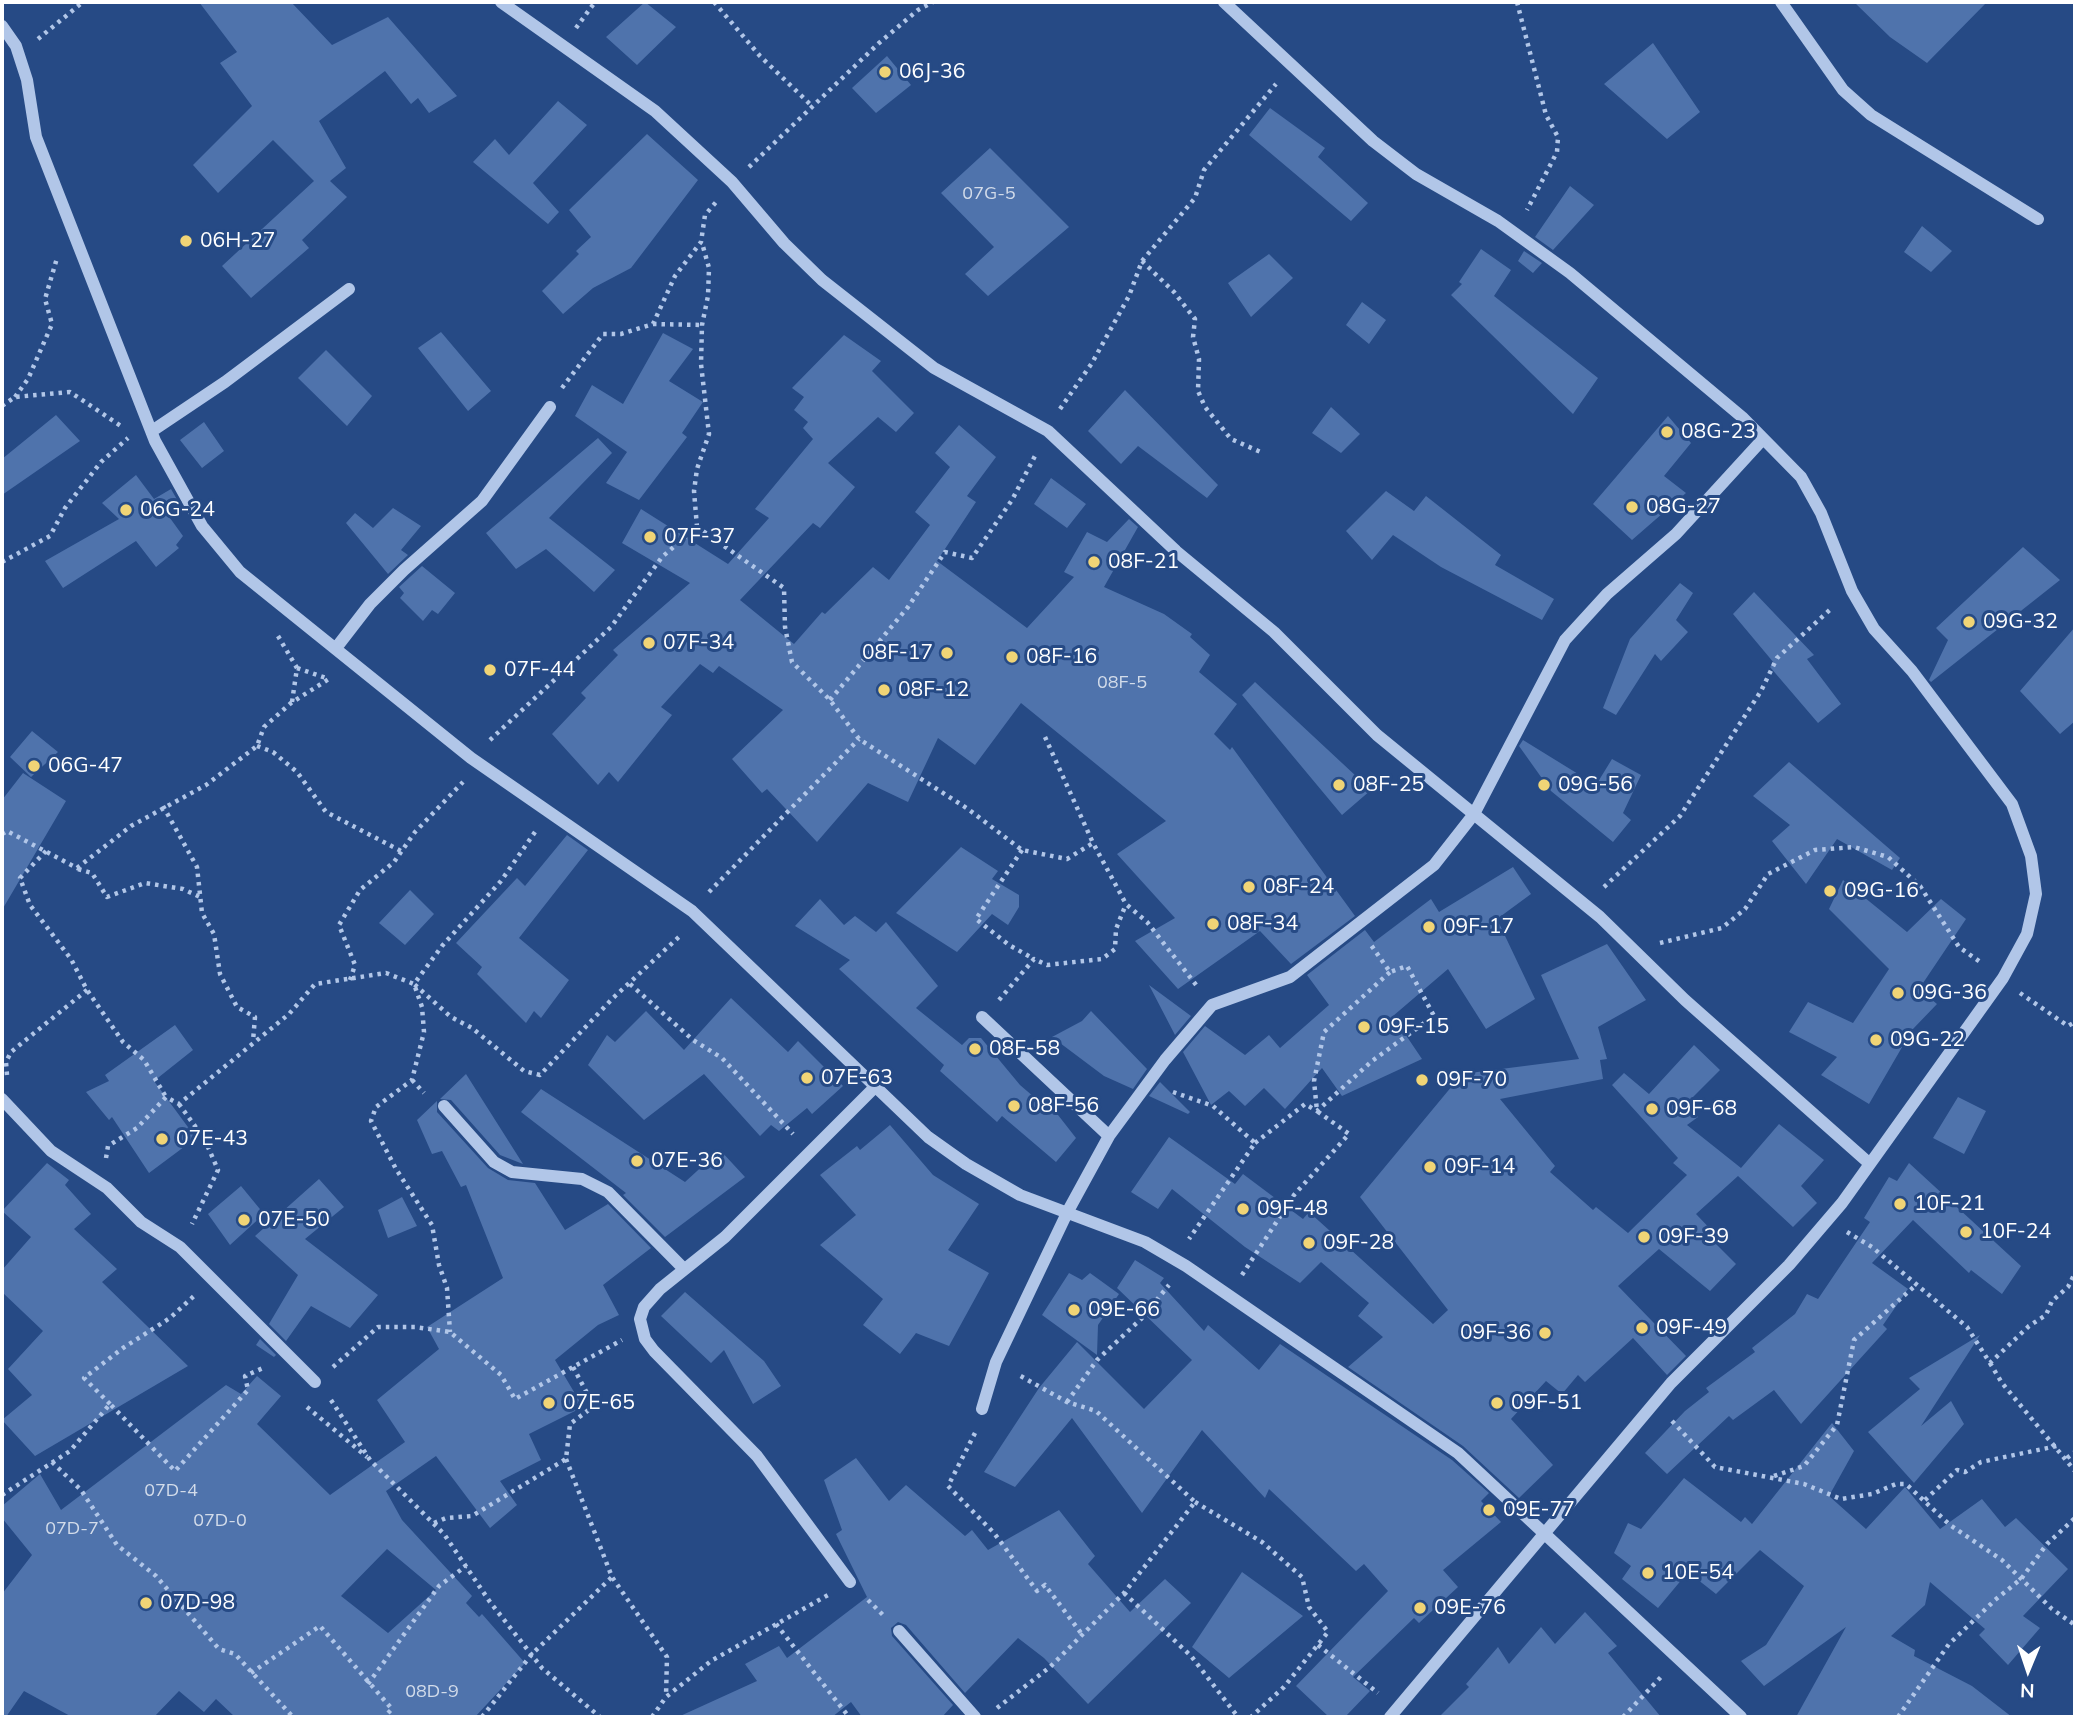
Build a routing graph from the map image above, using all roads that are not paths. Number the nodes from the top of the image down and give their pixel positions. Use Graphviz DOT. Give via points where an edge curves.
graph roads {
  1 [pos="502,2"];
  2 [pos="1224,2"];
  3 [pos="1780,2"];
  4 [pos="2,26"];
  5 [pos="2038,219"];
  6 [pos="349,289"];
  7 [pos="550,407"];
  8 [pos="152,431"];
  9 [pos="1763,439"];
  10 [pos="335,648"];
  11 [pos="1474,814"];
  12 [pos="982,1017"];
  13 [pos="875,1087"];
  14 [pos="5,1103"];
  15 [pos="444,1106"];
  16 [pos="1109,1136"];
  17 [pos="1870,1164"];
  18 [pos="1068,1211"];
  19 [pos="684,1269"];
  20 [pos="315,1382"];
  21 [pos="982,1409"];
  22 [pos="1545,1531"];
  23 [pos="850,1582"];
  24 [pos="899,1631"];
  25 [pos="1393,1713"];
  26 [pos="975,1717"];
  27 [pos="1741,1717"];
  1 -- 11 [label="street" via="655,111 733,182 784,243 852,304 934,368 1048,431 1177,551 1274,632 1377,736"];
  2 -- 9 [label="street" via="1373,141 1570,273"];
  3 -- 5 [label="street" via="1843,90 1871,115"];
  4 -- 8 [label="street" via="16,46 27,80 36,137"];
  6 -- 8 [label="street"];
  7 -- 10 [label="street" via="482,501 404,570"];
  8 -- 10 [label="street" via="202,526 240,572"];
  9 -- 11 [label="street" via="1676,534 1600,601 1565,640"];
  9 -- 17 [label="street" via="1801,477 1821,513 1852,592 1874,629 1912,671 2012,804 2031,856 2036,894 2027,934 2003,978"];
  10 -- 13 [label="street" via="476,761 692,911"];
  11 -- 16 [label="street" via="1434,865 1290,977 1212,1004"];
  11 -- 17 [label="street" via="1584,903 1685,1000"];
  12 -- 16 [label="street"];
  13 -- 18 [label="street" via="928,1137 966,1164 1020,1195"];
  13 -- 19 [label="street" via="725,1237"];
  14 -- 20 [label="street" via="51,1151 107,1188 141,1222 180,1247"];
  15 -- 19 [label="street" via="494,1162 512,1172 582,1179 608,1192"];
  16 -- 18 [label="street"];
  17 -- 22 [label="street" via="1789,1265 1653,1404"];
  18 -- 21 [label="street" via="996,1362"];
  18 -- 22 [label="street" via="1145,1242 1230,1295 1458,1453"];
  19 -- 23 [label="street" via="644,1307 640,1319 645,1339 757,1456"];
  22 -- 25 [label="street"];
  22 -- 27 [label="street"];
  24 -- 26 [label="street"];
}
